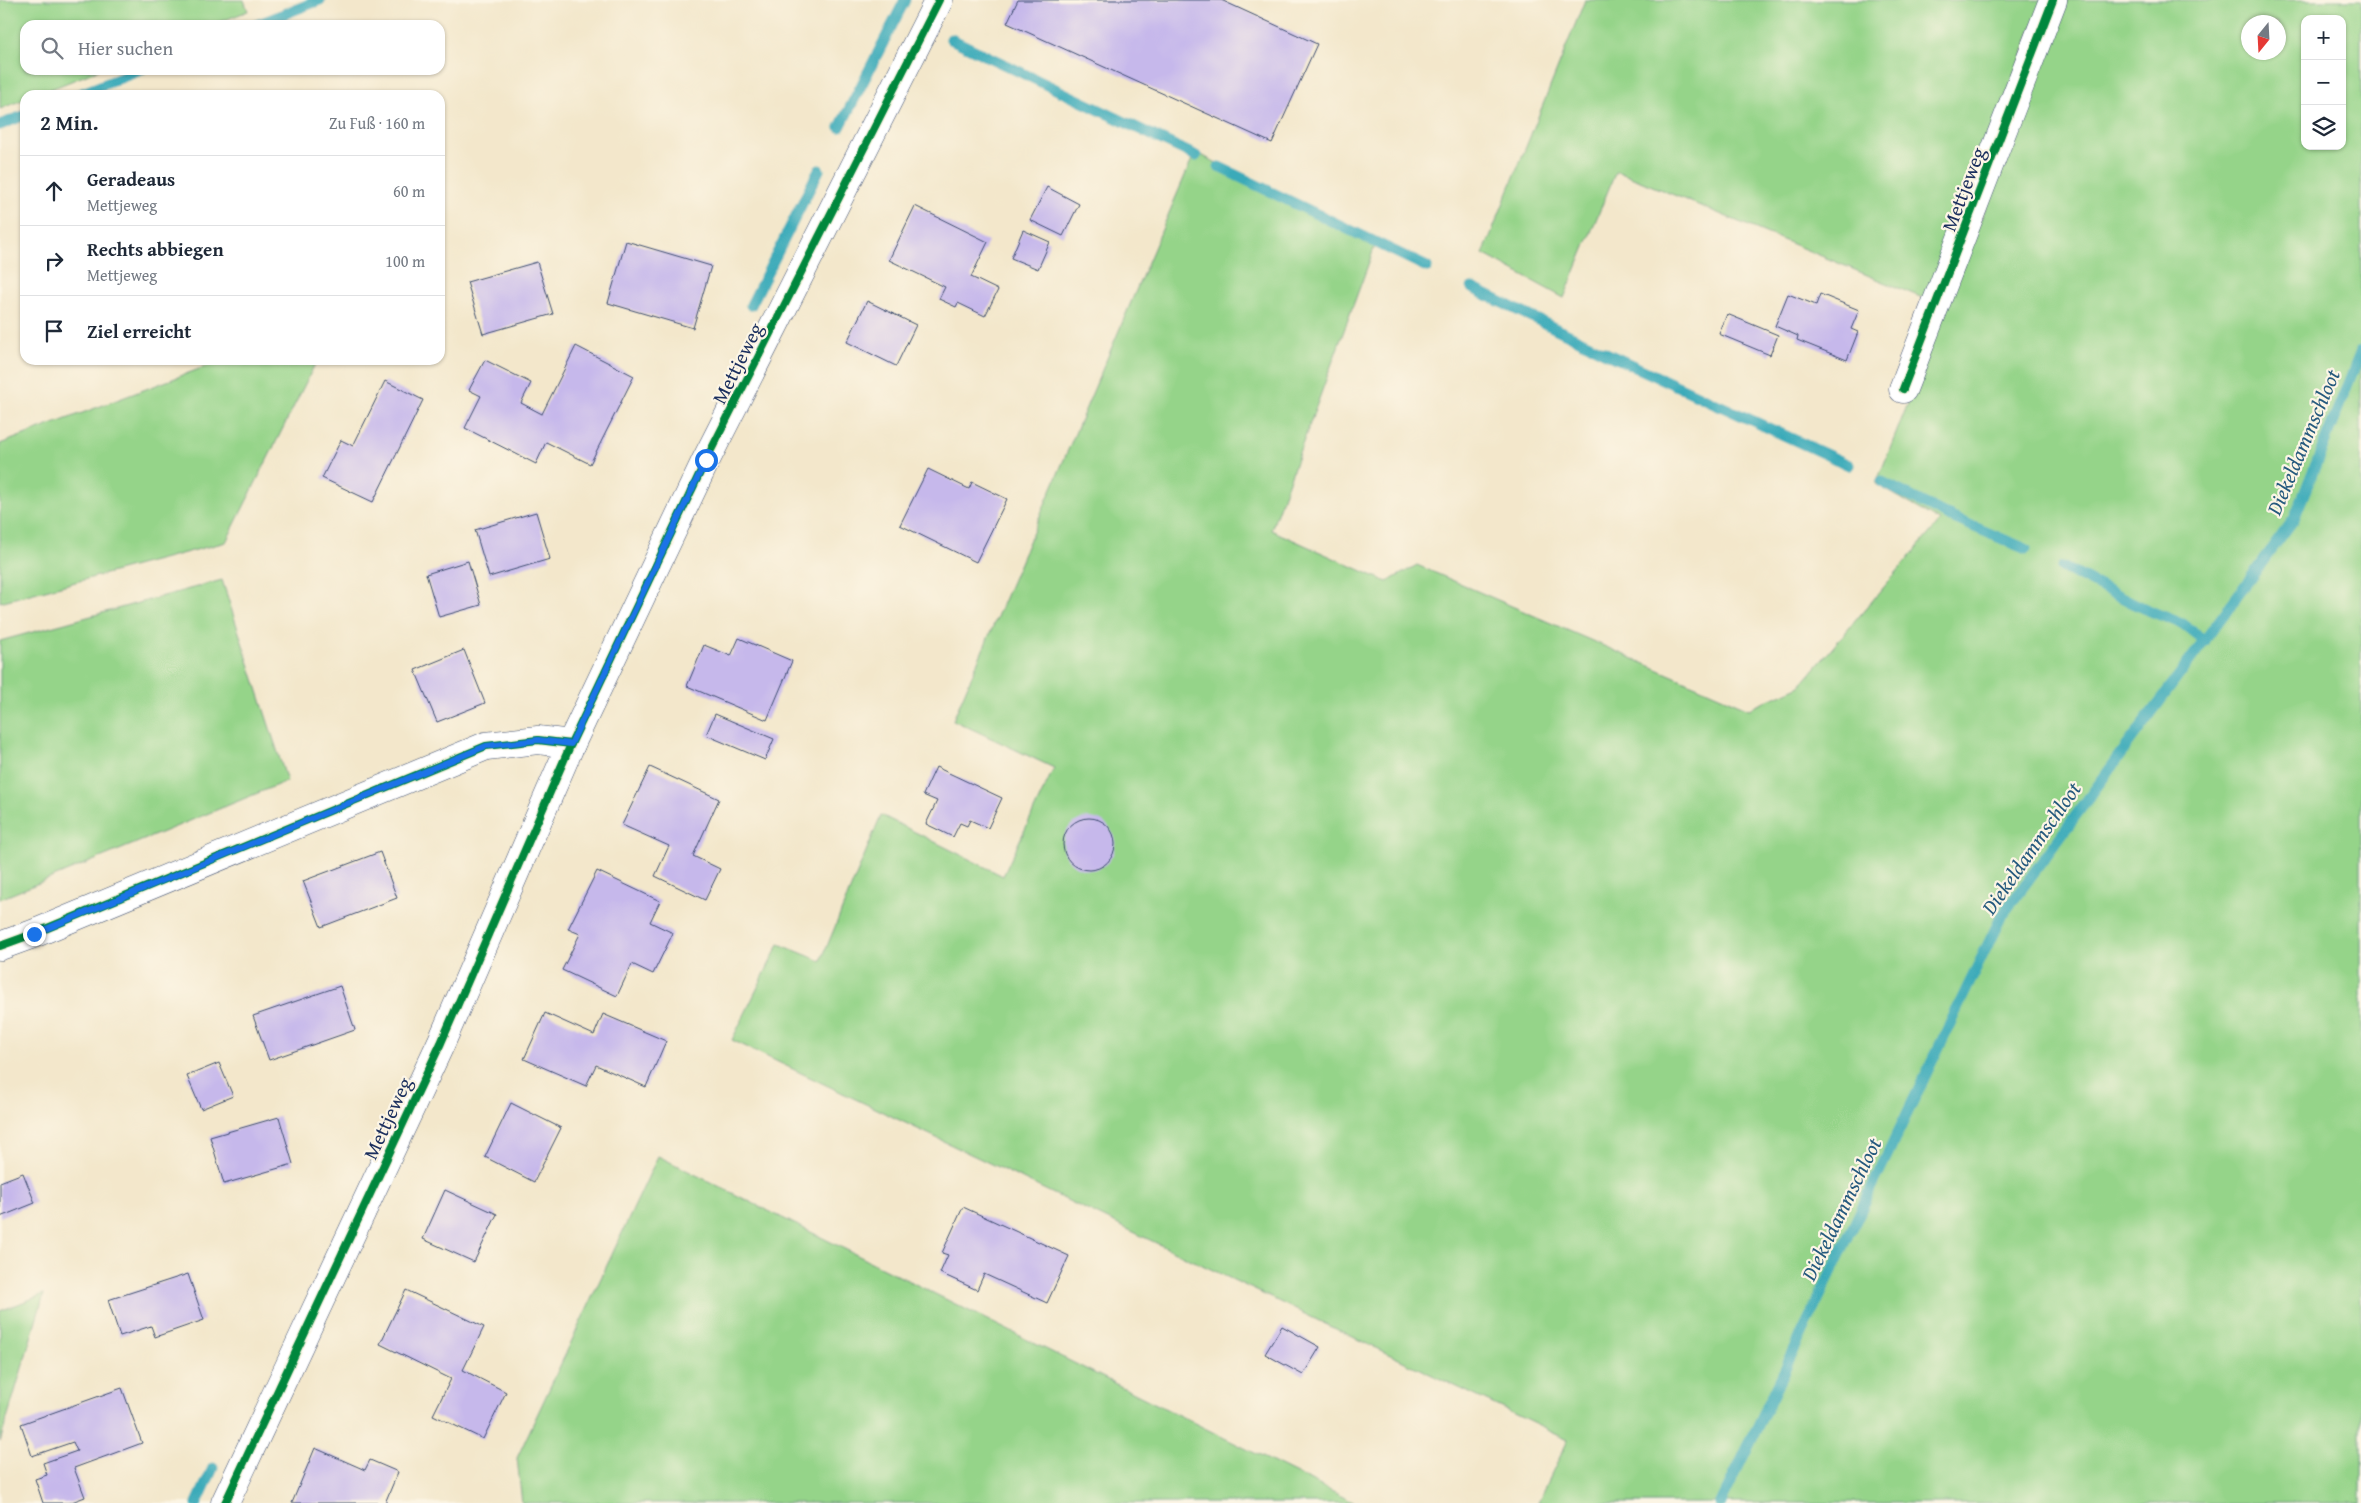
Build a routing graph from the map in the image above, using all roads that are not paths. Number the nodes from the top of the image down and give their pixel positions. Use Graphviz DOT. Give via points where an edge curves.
graph roads {
  1 [pos="940,0"];
  2 [pos="2053,0"];
  3 [pos="1903,389"];
  4 [pos="571,744"];
  5 [pos="0,946"];
  6 [pos="225,1503"];
  1 -- 4 [label="street, Mettjeweg" via="706,460"];
  2 -- 3 [label="street, Mettjeweg"];
  4 -- 5 [label="street" via="538,740 486,746"];
  4 -- 6 [label="street, Mettjeweg" via="441,1043"];
}
